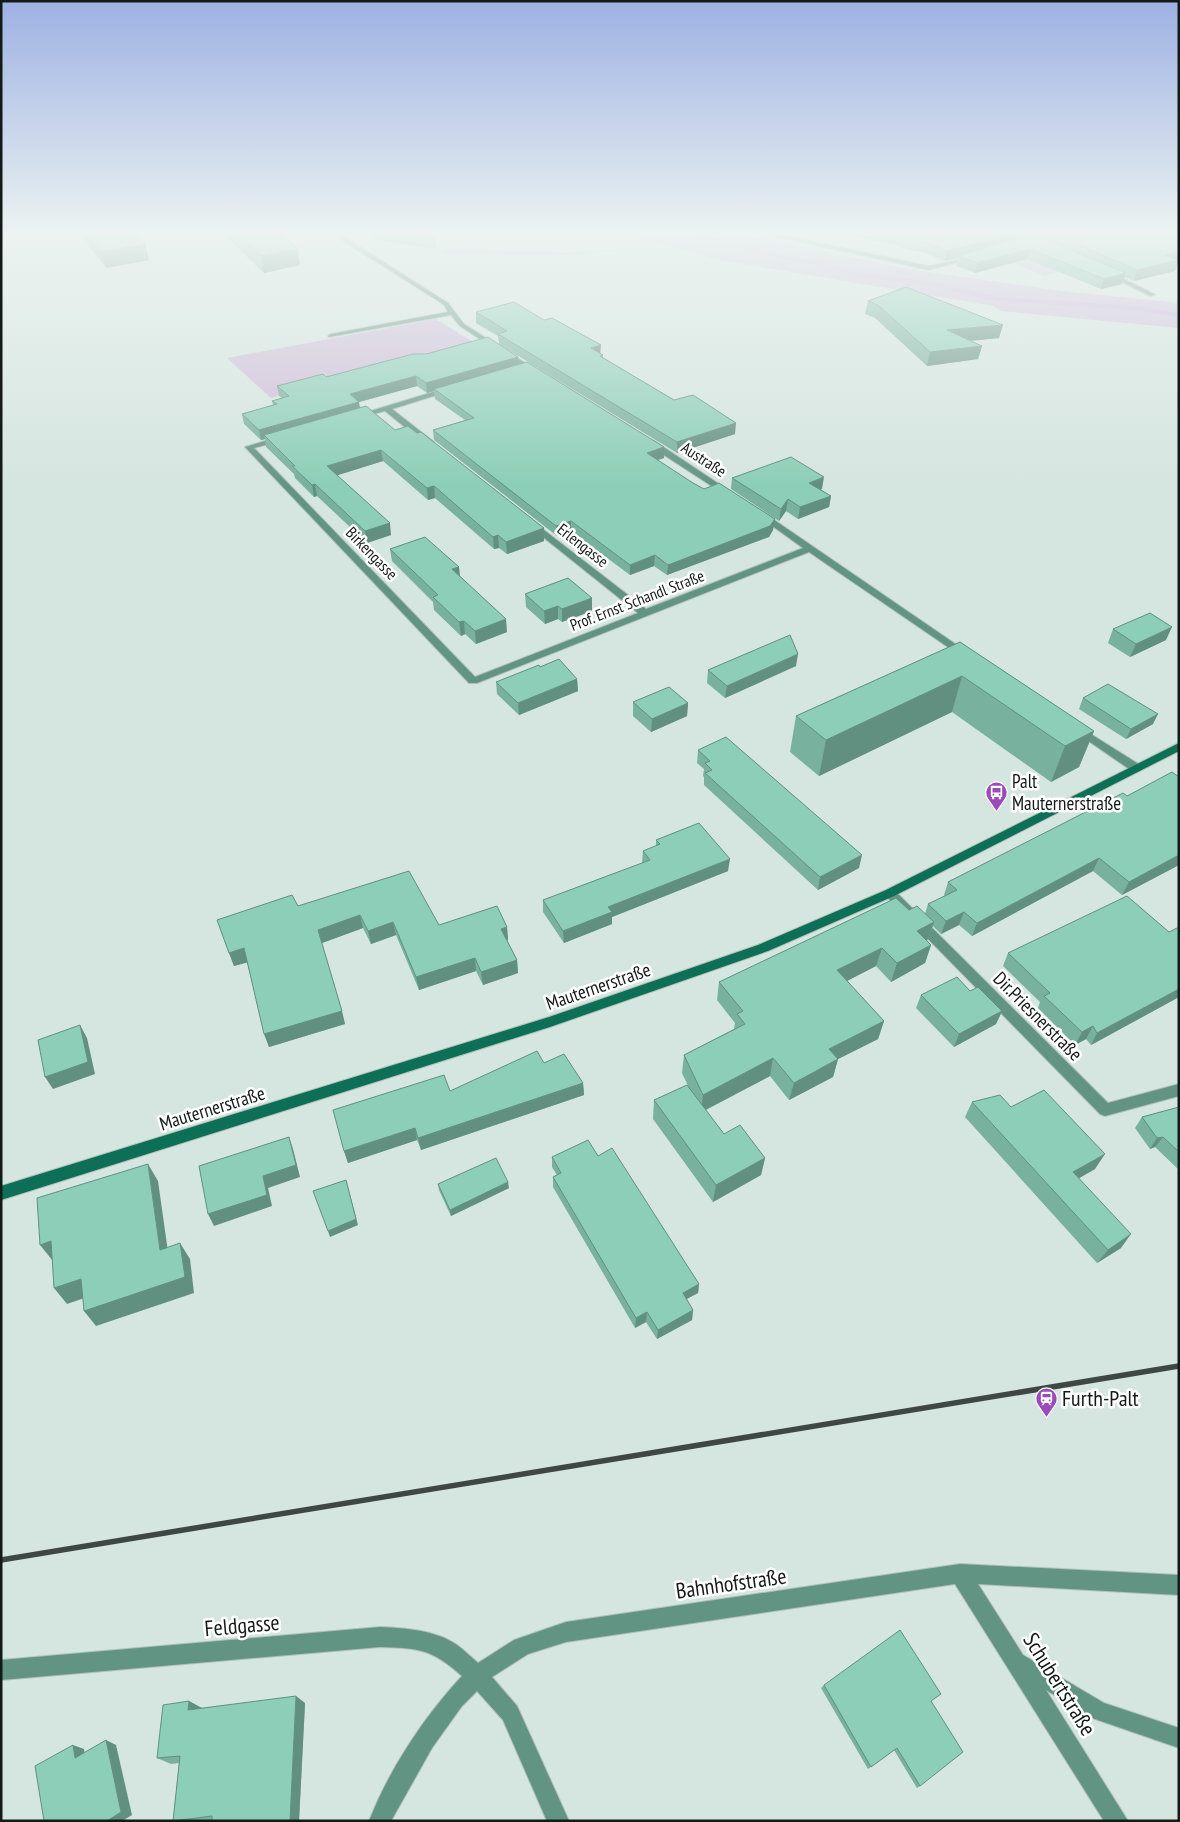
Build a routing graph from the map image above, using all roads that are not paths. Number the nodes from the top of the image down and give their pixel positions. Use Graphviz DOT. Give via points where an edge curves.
graph roads {
  1 [pos="435,316"];
  2 [pos="454,316"];
  3 [pos="331,336"];
  4 [pos="529,367"];
  5 [pos="519,370"];
  6 [pos="546,378"];
  7 [pos="462,386"];
  8 [pos="386,408"];
  9 [pos="349,419"];
  10 [pos="638,434"];
  11 [pos="286,437"];
  12 [pos="439,450"];
  13 [pos="737,499"];
  14 [pos="754,510"];
  15 [pos="523,517"];
  16 [pos="811,548"];
  17 [pos="645,613"];
  18 [pos="970,657"];
  19 [pos="473,681"];
  20 [pos="1073,726"];
  21 [pos="1179,746"];
  22 [pos="1136,768"];
  23 [pos="890,893"];
  24 [pos="1179,1090"];
  25 [pos="1,1193"];
  26 [pos="960,1574"];
  27 [pos="1179,1585"];
  28 [pos="1016,1661"];
  29 [pos="1,1670"];
  30 [pos="476,1675"];
  31 [pos="1179,1738"];
  32 [pos="380,1821"];
  33 [pos="558,1821"];
  34 [pos="1117,1821"];
  1 -- 3 [label="street"];
  2 -- 4 [label="street" via="462,325"];
  4 -- 5 [label="street"];
  4 -- 6 [label="street"];
  7 -- 8 [label="street"];
  8 -- 9 [label="street"];
  8 -- 12 [label="street"];
  10 -- 13 [label="street, Austraße"];
  11 -- 19 [label="street, Birkengasse" via="249,447"];
  14 -- 16 [label="street"];
  15 -- 17 [label="street, Erlengasse"];
  16 -- 17 [label="street, Prof. Ernst Schandl Straße"];
  16 -- 18 [label="street"];
  17 -- 19 [label="street, Prof. Ernst Schandl Straße"];
  20 -- 22 [label="street"];
  21 -- 22 [label="street, Mauternerstraße"];
  22 -- 23 [label="street, Mauternerstraße"];
  23 -- 24 [label="street, Dir.Priesnerstraße" via="1105,1110"];
  23 -- 25 [label="street, Mauternerstraße" via="763,948 550,1022"];
  26 -- 27 [label="street, Bahnhofstraße"];
  26 -- 28 [label="street, Schubertstraße"];
  26 -- 30 [label="street, Bahnhofstraße" via="566,1632 515,1649"];
  28 -- 31 [label="street" via="1099,1710"];
  28 -- 34 [label="street, Schubertstraße"];
  29 -- 30 [label="street, Feldgasse" via="380,1637 413,1638 449,1651"];
  30 -- 32 [label="street, Bahnhofstraße" via="434,1723"];
  30 -- 33 [label="street, Feldgasse" via="510,1713"];
}
